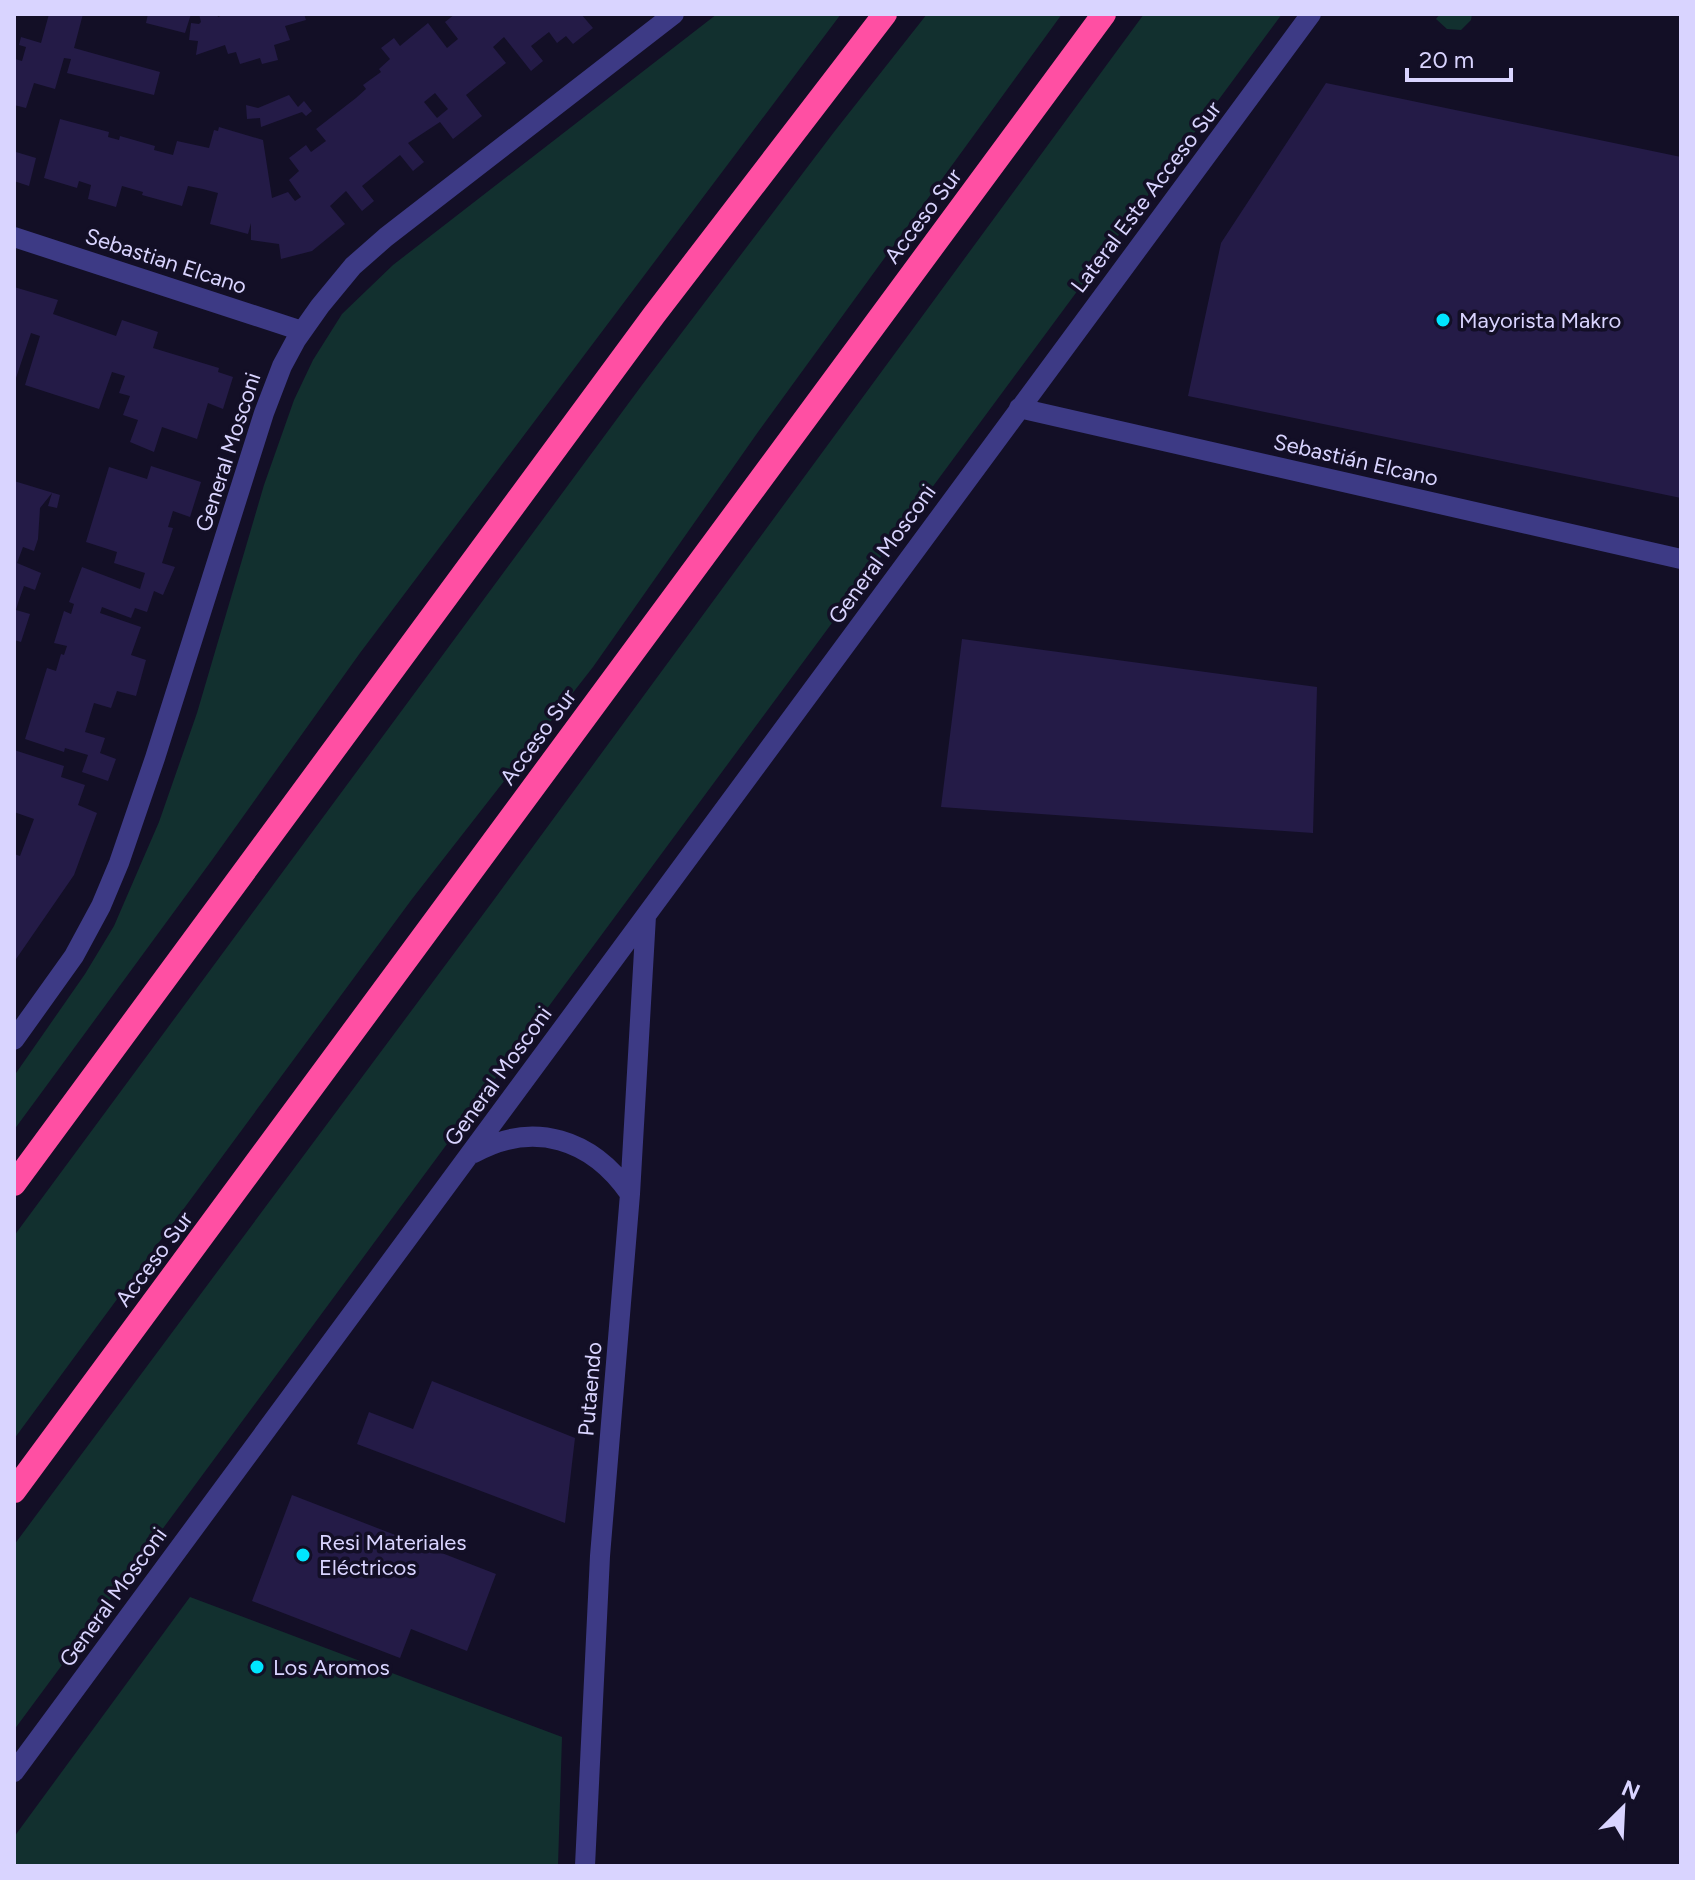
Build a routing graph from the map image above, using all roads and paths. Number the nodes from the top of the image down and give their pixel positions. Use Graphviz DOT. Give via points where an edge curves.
graph roads {
  1 [pos="674,14"];
  2 [pos="885,14"];
  3 [pos="1104,14"];
  4 [pos="1311,14"];
  5 [pos="14,237"];
  6 [pos="302,331"];
  7 [pos="1019,408"];
  8 [pos="1679,558"];
  9 [pos="1681,579"];
  10 [pos="646,916"];
  11 [pos="14,1040"];
  12 [pos="470,1155"];
  13 [pos="14,1184"];
  14 [pos="630,1194"];
  15 [pos="14,1491"];
  16 [pos="14,1772"];
  17 [pos="585,1866"];
  1 -- 6 [label="street, General Mosconi" via="386,237 339,281"];
  2 -- 13 [label="highway" via="654,315"];
  3 -- 15 [label="highway, Acceso Sur"];
  4 -- 7 [label="street, Lateral Este Acceso Sur"];
  5 -- 6 [label="street, Sebastian Elcano"];
  6 -- 11 [label="street, General Mosconi" via="264,413 119,863 74,956"];
  7 -- 8 [label="street, Sebastián Elcano"];
  7 -- 10 [label="street, General Mosconi"];
  8 -- 9 [label="street"];
  10 -- 12 [label="street, General Mosconi"];
  10 -- 14 [label="street, Putaendo"];
  12 -- 14 [label="street" via="508,1139 548,1137 587,1151"];
  12 -- 16 [label="street, General Mosconi"];
  14 -- 17 [label="street, Putaendo" via="600,1556"];
}
